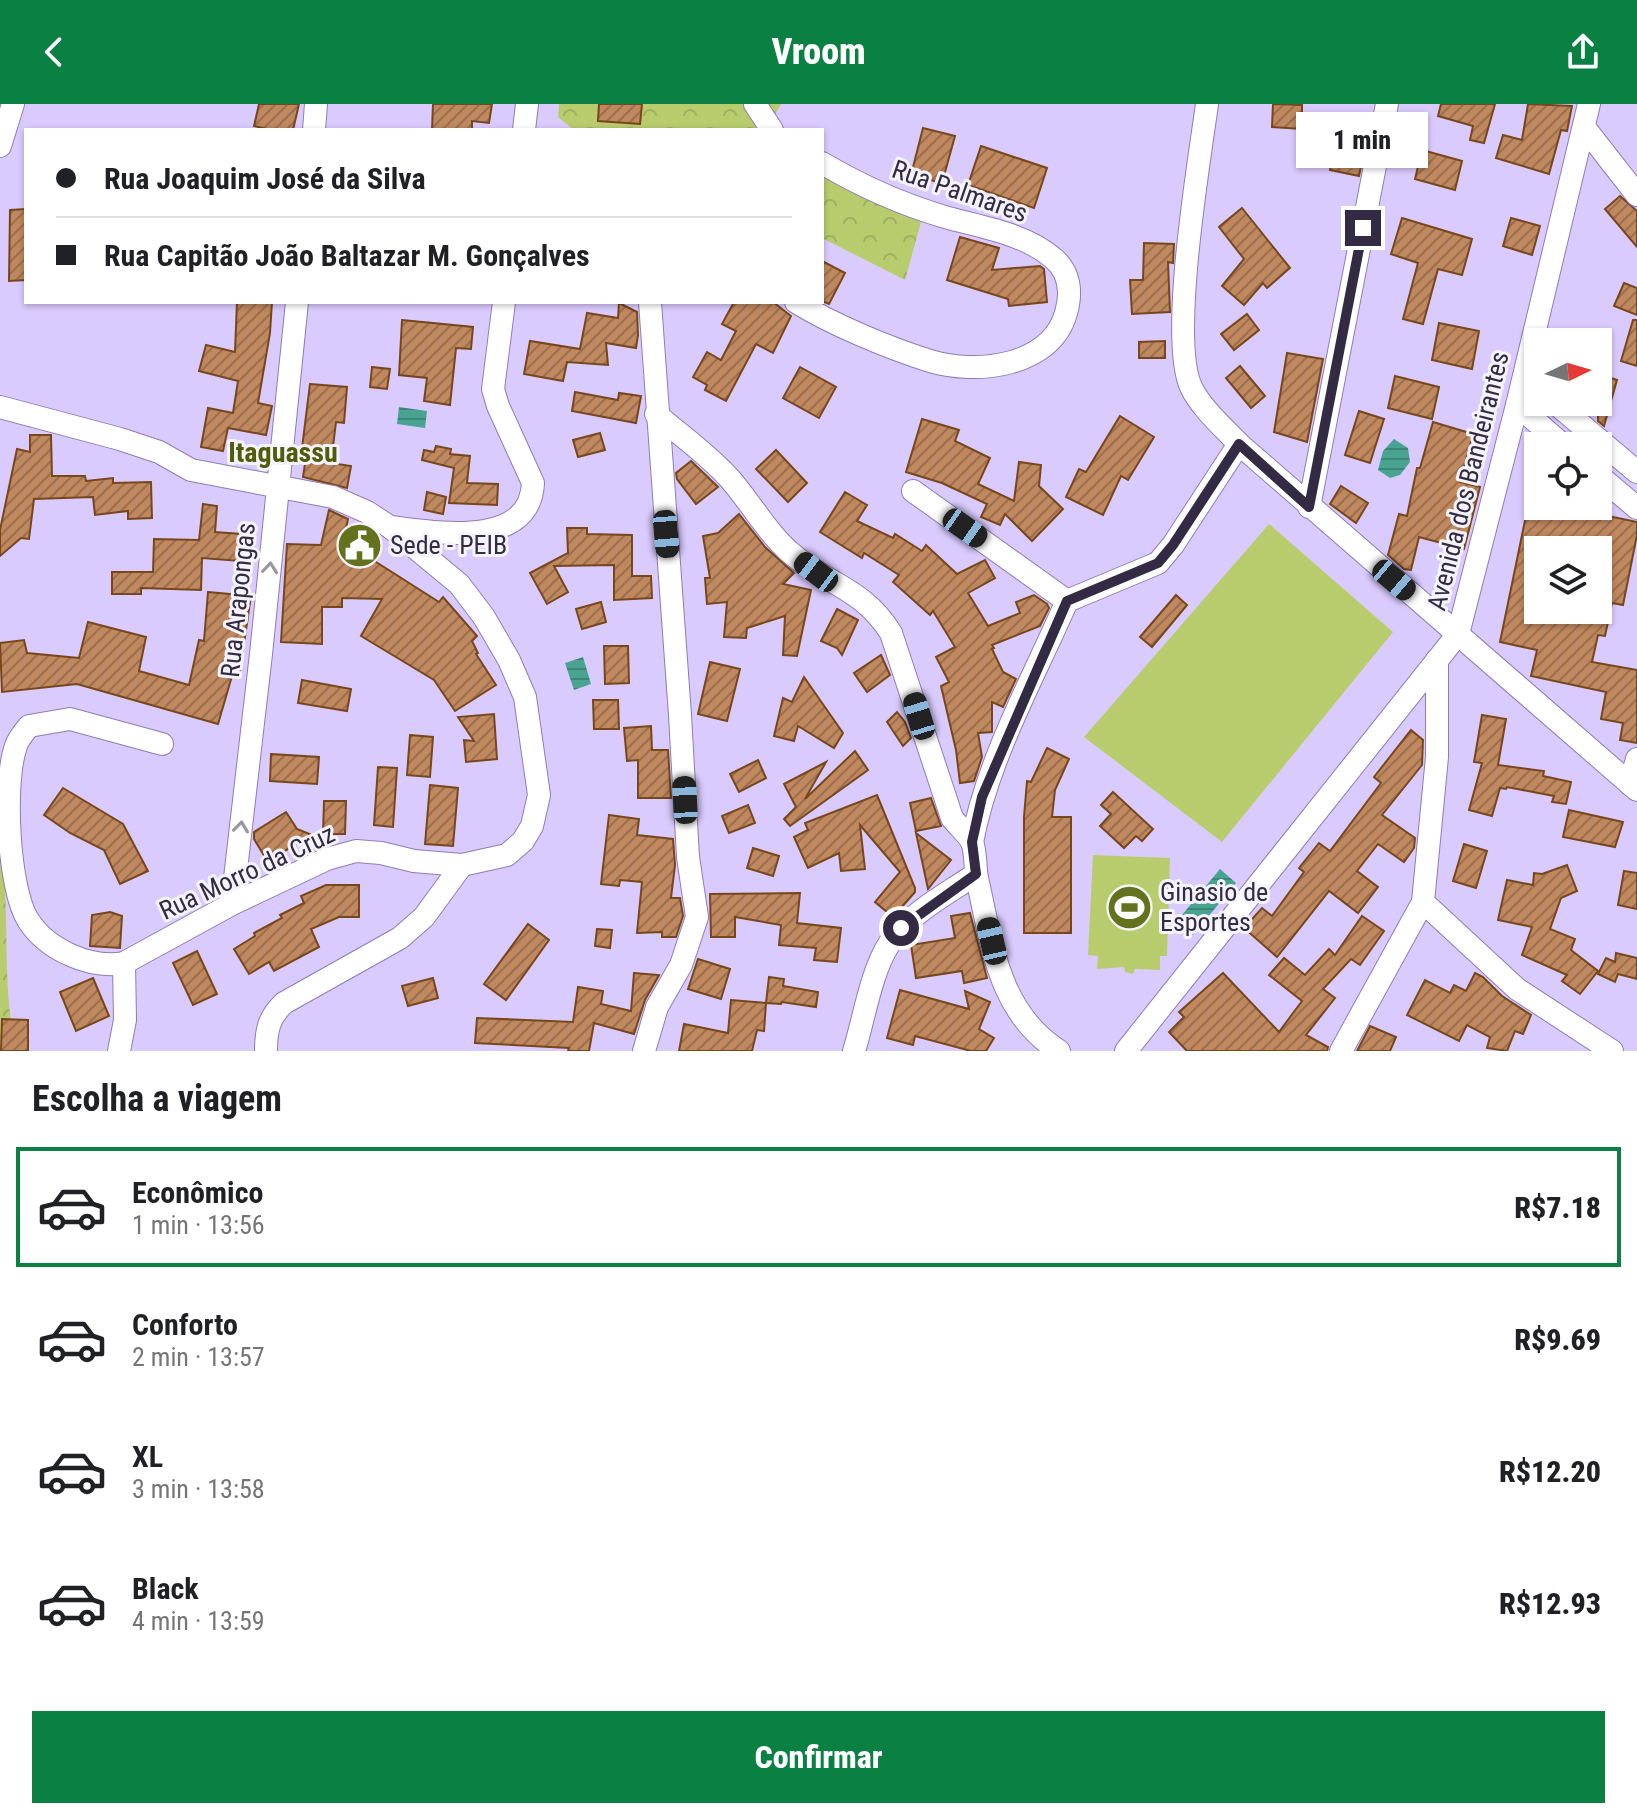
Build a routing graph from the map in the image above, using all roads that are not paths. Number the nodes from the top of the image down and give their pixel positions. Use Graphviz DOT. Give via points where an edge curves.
graph roads {
  1 [pos="13,104"];
  2 [pos="316,104"];
  3 [pos="527,104"];
  4 [pos="755,104"];
  5 [pos="1207,104"];
  6 [pos="1387,104"];
  7 [pos="1589,104"];
  8 [pos="1584,127"];
  9 [pos="314,128"];
  10 [pos="525,128"];
  11 [pos="771,128"];
  12 [pos="0,146"];
  13 [pos="824,164"];
  14 [pos="1637,195"];
  15 [pos="297,304"];
  16 [pos="504,304"];
  17 [pos="650,304"];
  18 [pos="799,304"];
  19 [pos="1542,328"];
  20 [pos="1524,394"];
  21 [pos="1517,405"];
  22 [pos="0,407"];
  23 [pos="656,414"];
  24 [pos="1571,416"];
  25 [pos="1548,432"];
  26 [pos="1239,444"];
  27 [pos="1637,472"];
  28 [pos="279,486"];
  29 [pos="1612,487"];
  30 [pos="913,491"];
  31 [pos="1309,507"];
  32 [pos="1637,508"];
  33 [pos="390,527"];
  34 [pos="1067,601"];
  35 [pos="1458,634"];
  36 [pos="1437,660"];
  37 [pos="162,744"];
  38 [pos="1637,759"];
  39 [pos="1634,787"];
  40 [pos="972,842"];
  41 [pos="462,865"];
  42 [pos="976,874"];
  43 [pos="1423,902"];
  44 [pos="232,904"];
  45 [pos="124,963"];
  46 [pos="119,1051"];
  47 [pos="266,1051"];
  48 [pos="644,1051"];
  49 [pos="854,1051"];
  50 [pos="1059,1051"];
  51 [pos="1126,1051"];
  52 [pos="1341,1051"];
  53 [pos="1612,1051"];
  1 -- 12 [label="street"];
  2 -- 9 [label="street"];
  3 -- 10 [label="street"];
  4 -- 11 [label="street"];
  5 -- 26 [label="street" via="1184,351 1192,387"];
  6 -- 31 [label="street"];
  7 -- 8 [label="street, Avenida dos Bandeirantes"];
  8 -- 14 [label="street"];
  8 -- 19 [label="street, Avenida dos Bandeirantes"];
  13 -- 18 [label="street, Rua Palmares" via="890,198 1002,232 1051,256 1066,272 1070,299 1063,323 1046,346 1004,364 961,366 932,361"];
  15 -- 28 [label="street, Rua Arapongas"];
  16 -- 33 [label="street" via="493,389 533,483 524,512 497,530 453,534"];
  17 -- 23 [label="street"];
  20 -- 21 [label="street, Avenida dos Bandeirantes"];
  21 -- 25 [label="street"];
  21 -- 35 [label="street, Avenida dos Bandeirantes"];
  22 -- 28 [label="street, Rua Morro da Cruz" via="120,439 191,470"];
  23 -- 40 [label="street" via="727,476 790,552 863,598 880,615 896,646 952,818"];
  23 -- 48 [label="street" via="688,857 697,917 681,965 657,1007"];
  24 -- 27 [label="street"];
  26 -- 31 [label="street"];
  26 -- 34 [label="street" via="1158,563"];
  28 -- 33 [label="street, Rua Morro da Cruz" via="333,497"];
  44 -- 28 [label="street, Rua Arapongas, one-way"];
  29 -- 32 [label="street"];
  30 -- 34 [label="street"];
  31 -- 35 [label="street"];
  33 -- 41 [label="street, Rua Morro da Cruz" via="459,584 484,617 525,697 539,795 532,826 507,855"];
  34 -- 40 [label="street" via="992,771"];
  35 -- 36 [label="street, Avenida dos Bandeirantes"];
  35 -- 39 [label="street"];
  36 -- 43 [label="street" via="1437,757"];
  36 -- 51 [label="street, Avenida dos Bandeirantes"];
  37 -- 45 [label="street" via="58,719 29,726 16,743 11,768 14,875 29,922 71,955 94,964"];
  38 -- 39 [label="street"];
  40 -- 42 [label="street"];
  41 -- 44 [label="street, Rua Morro da Cruz" via="356,851 327,859"];
  41 -- 47 [label="street" via="424,917 400,938 273,1013"];
  42 -- 49 [label="street" via="918,914 888,945"];
  42 -- 50 [label="street" via="1003,985 1039,1038"];
  43 -- 52 [label="street"];
  43 -- 53 [label="street" via="1517,989"];
  44 -- 45 [label="street, Rua Morro da Cruz"];
  45 -- 46 [label="street" via="125,1020"];
}
